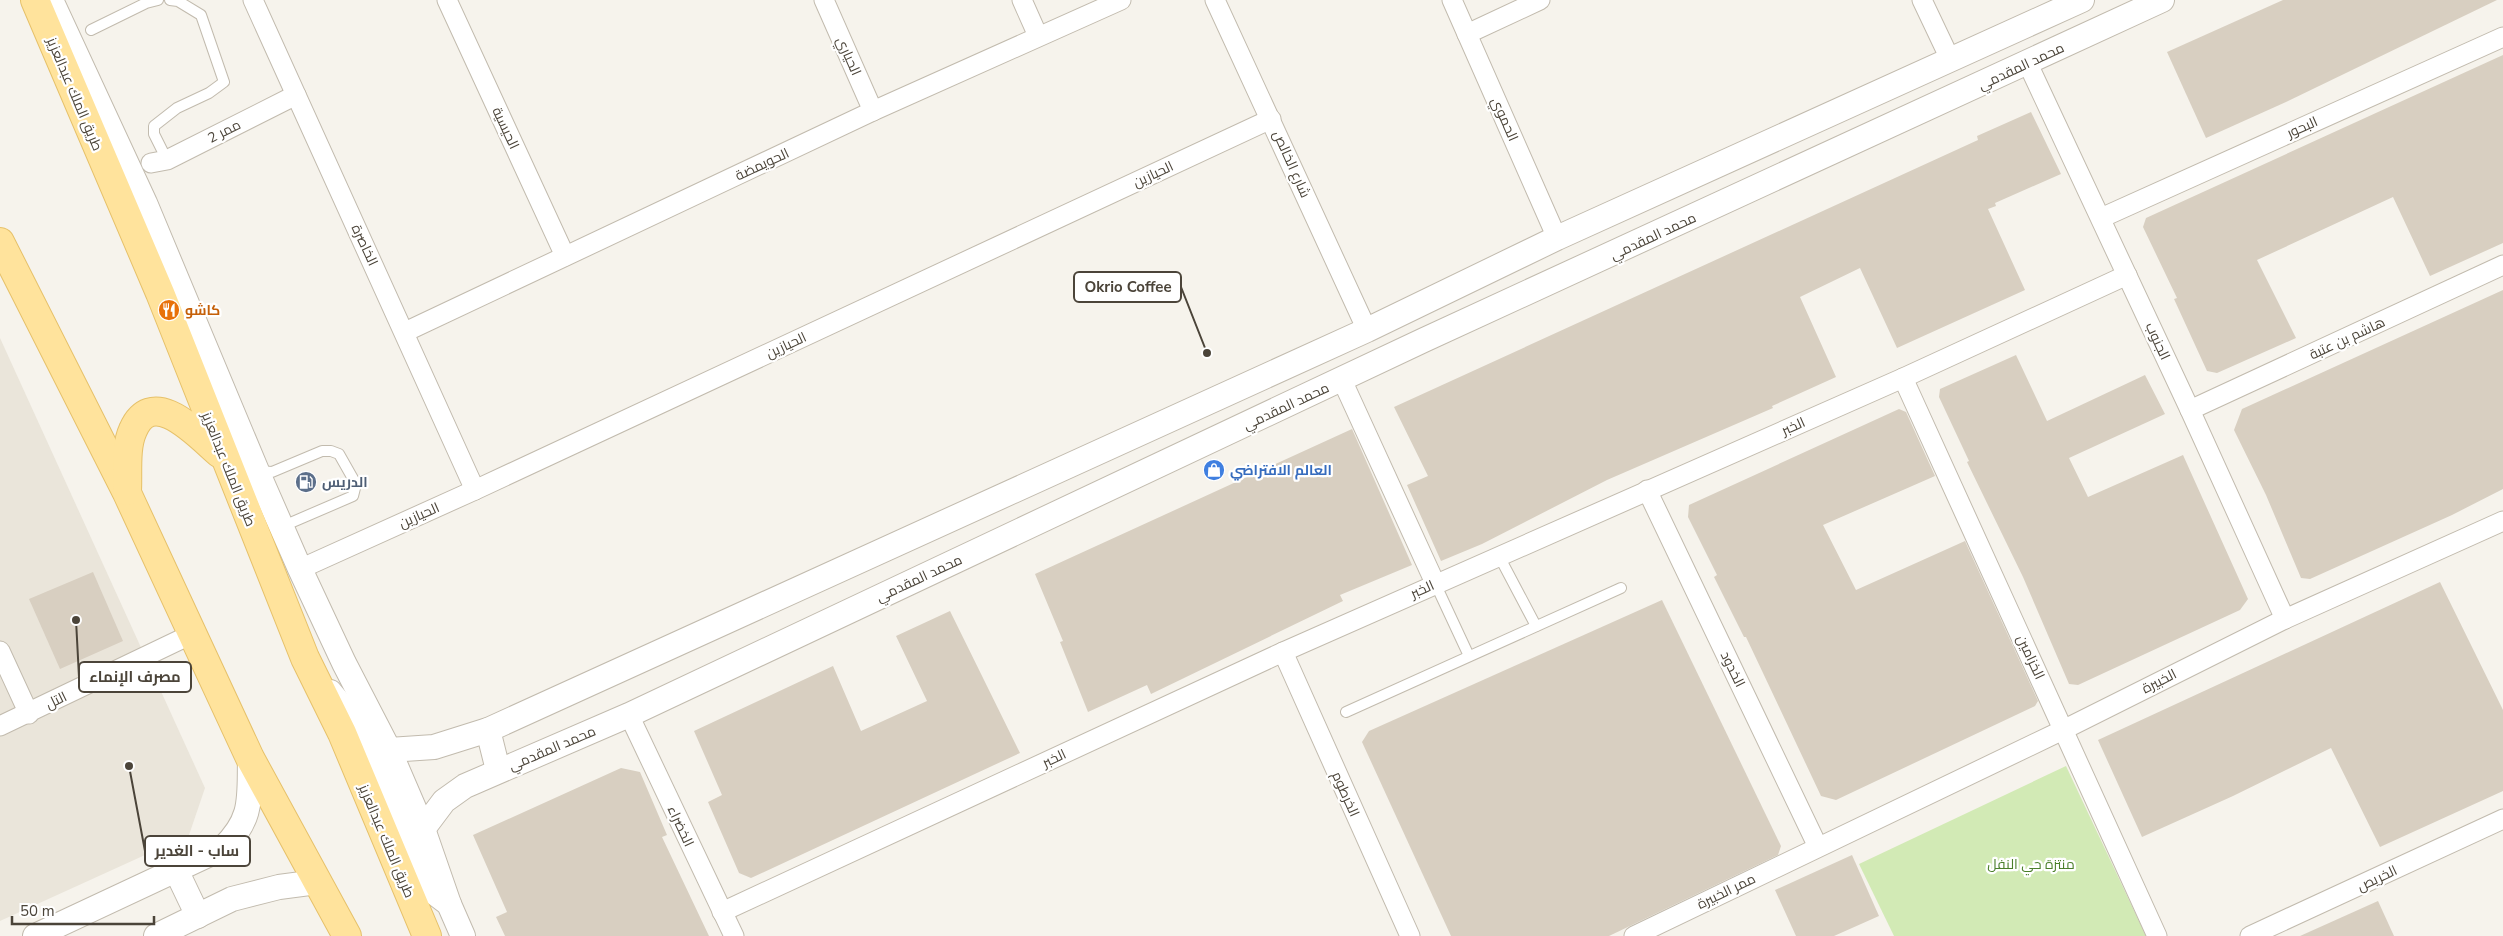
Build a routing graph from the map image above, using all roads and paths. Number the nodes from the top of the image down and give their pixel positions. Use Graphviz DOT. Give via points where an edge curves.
graph roads {
  1 [pos="35,0"];
  2 [pos="51,0"];
  3 [pos="158,0"];
  4 [pos="170,0"];
  5 [pos="253,0"];
  6 [pos="447,0"];
  7 [pos="824,0"];
  8 [pos="1022,0"];
  9 [pos="1121,0"];
  10 [pos="1215,0"];
  11 [pos="1452,0"];
  12 [pos="1540,0"];
  13 [pos="1922,0"];
  14 [pos="2082,0"];
  15 [pos="2162,0"];
  16 [pos="91,30"];
  17 [pos="1468,34"];
  18 [pos="1038,36"];
  19 [pos="2503,37"];
  20 [pos="1950,59"];
  21 [pos="2028,64"];
  22 [pos="296,95"];
  23 [pos="873,111"];
  24 [pos="1271,119"];
  25 [pos="159,161"];
  26 [pos="2101,218"];
  27 [pos="1557,238"];
  28 [pos="0,242"];
  29 [pos="566,256"];
  30 [pos="2503,265"];
  31 [pos="2126,275"];
  32 [pos="1409,309"];
  33 [pos="1367,330"];
  34 [pos="405,332"];
  35 [pos="1424,340"];
  36 [pos="1904,378"];
  37 [pos="1342,380"];
  38 [pos="2190,410"];
  39 [pos="224,458"];
  40 [pos="257,471"];
  41 [pos="475,490"];
  42 [pos="1647,490"];
  43 [pos="127,493"];
  44 [pos="2503,521"];
  45 [pos="281,527"];
  46 [pos="1499,556"];
  47 [pos="300,569"];
  48 [pos="1435,583"];
  49 [pos="1621,588"];
  50 [pos="2285,619"];
  51 [pos="1536,626"];
  52 [pos="192,634"];
  53 [pos="0,651"];
  54 [pos="1282,652"];
  55 [pos="1469,656"];
  56 [pos="304,658"];
  57 [pos="1346,712"];
  58 [pos="29,714"];
  59 [pos="629,715"];
  60 [pos="0,726"];
  61 [pos="2065,729"];
  62 [pos="488,730"];
  63 [pos="389,750"];
  64 [pos="250,758"];
  65 [pos="498,770"];
  66 [pos="2503,819"];
  67 [pos="423,829"];
  68 [pos="1818,847"];
  69 [pos="176,870"];
  70 [pos="317,882"];
  71 [pos="449,904"];
  72 [pos="722,912"];
  73 [pos="198,916"];
  74 [pos="35,936"];
  75 [pos="156,936"];
  76 [pos="347,936"];
  77 [pos="427,936"];
  78 [pos="464,936"];
  79 [pos="734,936"];
  80 [pos="1410,936"];
  81 [pos="1634,936"];
  82 [pos="2157,936"];
  83 [pos="2250,936"];
  1 -- 39 [label="main road, طريق الملك عبدالعزيز" via="160,293"];
  2 -- 40 [label="street" via="145,203"];
  3 -- 16 [label="lane"];
  4 -- 25 [label="lane" via="178,1 201,15 224,82 177,108 154,126"];
  5 -- 22 [label="street, الخاصرة"];
  6 -- 29 [label="street, الحيسية"];
  7 -- 23 [label="street, الحياري"];
  8 -- 18 [label="street"];
  9 -- 18 [label="street, الحويمضة"];
  10 -- 24 [label="street, شارع الخالص"];
  11 -- 17 [label="street, الحموي"];
  12 -- 17 [label="street"];
  13 -- 20 [label="street"];
  14 -- 20 [label="street"];
  15 -- 21 [label="street, محمد المقدمي"];
  17 -- 27 [label="street, الحموي"];
  18 -- 23 [label="street, الحويمضة"];
  19 -- 26 [label="street, البحور"];
  20 -- 27 [label="street"];
  21 -- 26 [label="street, الجنوب"];
  21 -- 35 [label="street, محمد المقدمي"];
  22 -- 25 [label="street, ممر 2"];
  22 -- 34 [label="street, الخاصرة"];
  23 -- 29 [label="street, الحويمضة"];
  24 -- 33 [label="street, شارع الخالص"];
  24 -- 41 [label="street, الحيازين"];
  26 -- 31 [label="street, الجنوب"];
  27 -- 32 [label="street"];
  28 -- 43 [label="main road"];
  29 -- 34 [label="street, الحويمضة"];
  30 -- 38 [label="street, هاشم بن عتبة"];
  31 -- 36 [label="street, الخبر"];
  31 -- 38 [label="street, الجنوب"];
  32 -- 33 [label="street"];
  32 -- 35 [label="street"];
  33 -- 62 [label="street"];
  34 -- 41 [label="street, الخاصرة"];
  35 -- 37 [label="street, محمد المقدمي"];
  36 -- 42 [label="street, الخبر"];
  36 -- 61 [label="street, الخزامين"];
  37 -- 48 [label="street"];
  37 -- 59 [label="street, محمد المقدمي"];
  38 -- 50 [label="street, الجنوب"];
  39 -- 43 [label="main road" via="186,423 171,414 156,411 139,420 133,429"];
  39 -- 56 [label="main road, طريق الملك عبدالعزيز"];
  40 -- 45 [label="street"];
  40 -- 45 [label="lane" via="272,472 322,451 331,451 339,454 356,484 353,496"];
  41 -- 47 [label="street, الحيازين"];
  42 -- 46 [label="street, الخبر"];
  42 -- 68 [label="street, الخدود"];
  43 -- 52 [label="main road"];
  44 -- 50 [label="street, الخبيرة"];
  45 -- 47 [label="street"];
  46 -- 48 [label="street, الخبر"];
  46 -- 51 [label="lane"];
  47 -- 63 [label="street"];
  48 -- 54 [label="street, الخبر"];
  48 -- 55 [label="lane"];
  49 -- 51 [label="lane"];
  50 -- 61 [label="street, الخبيرة"];
  51 -- 55 [label="lane"];
  52 -- 58 [label="street, التل"];
  52 -- 64 [label="main road"];
  53 -- 58 [label="street"];
  54 -- 72 [label="street, الخبر"];
  54 -- 80 [label="street, الخرطوم"];
  55 -- 57 [label="lane"];
  56 -- 71 [label="street" via="363,732 424,885"];
  56 -- 77 [label="main road, طريق الملك عبدالعزيز" via="342,733"];
  58 -- 60 [label="street, التل"];
  59 -- 65 [label="street, محمد المقدمي"];
  59 -- 72 [label="street, الخضراء"];
  61 -- 68 [label="street, الخبيرة"];
  61 -- 82 [label="street, الخزامين"];
  62 -- 63 [label="street" via="434,747"];
  62 -- 65 [label="street"];
  63 -- 67 [label="street"];
  64 -- 69 [label="street" via="249,811 242,825 223,848"];
  64 -- 70 [label="main road"];
  65 -- 67 [label="street, محمد المقدمي" via="465,786 444,801"];
  66 -- 83 [label="street, الخريص"];
  67 -- 71 [label="street"];
  68 -- 81 [label="street, ممر الخبيرة"];
  69 -- 73 [label="street"];
  69 -- 74 [label="street"];
  70 -- 73 [label="street" via="278,887 232,899"];
  70 -- 76 [label="main road"];
  71 -- 78 [label="street"];
  72 -- 79 [label="street, الخضراء"];
  73 -- 75 [label="street"];
}
